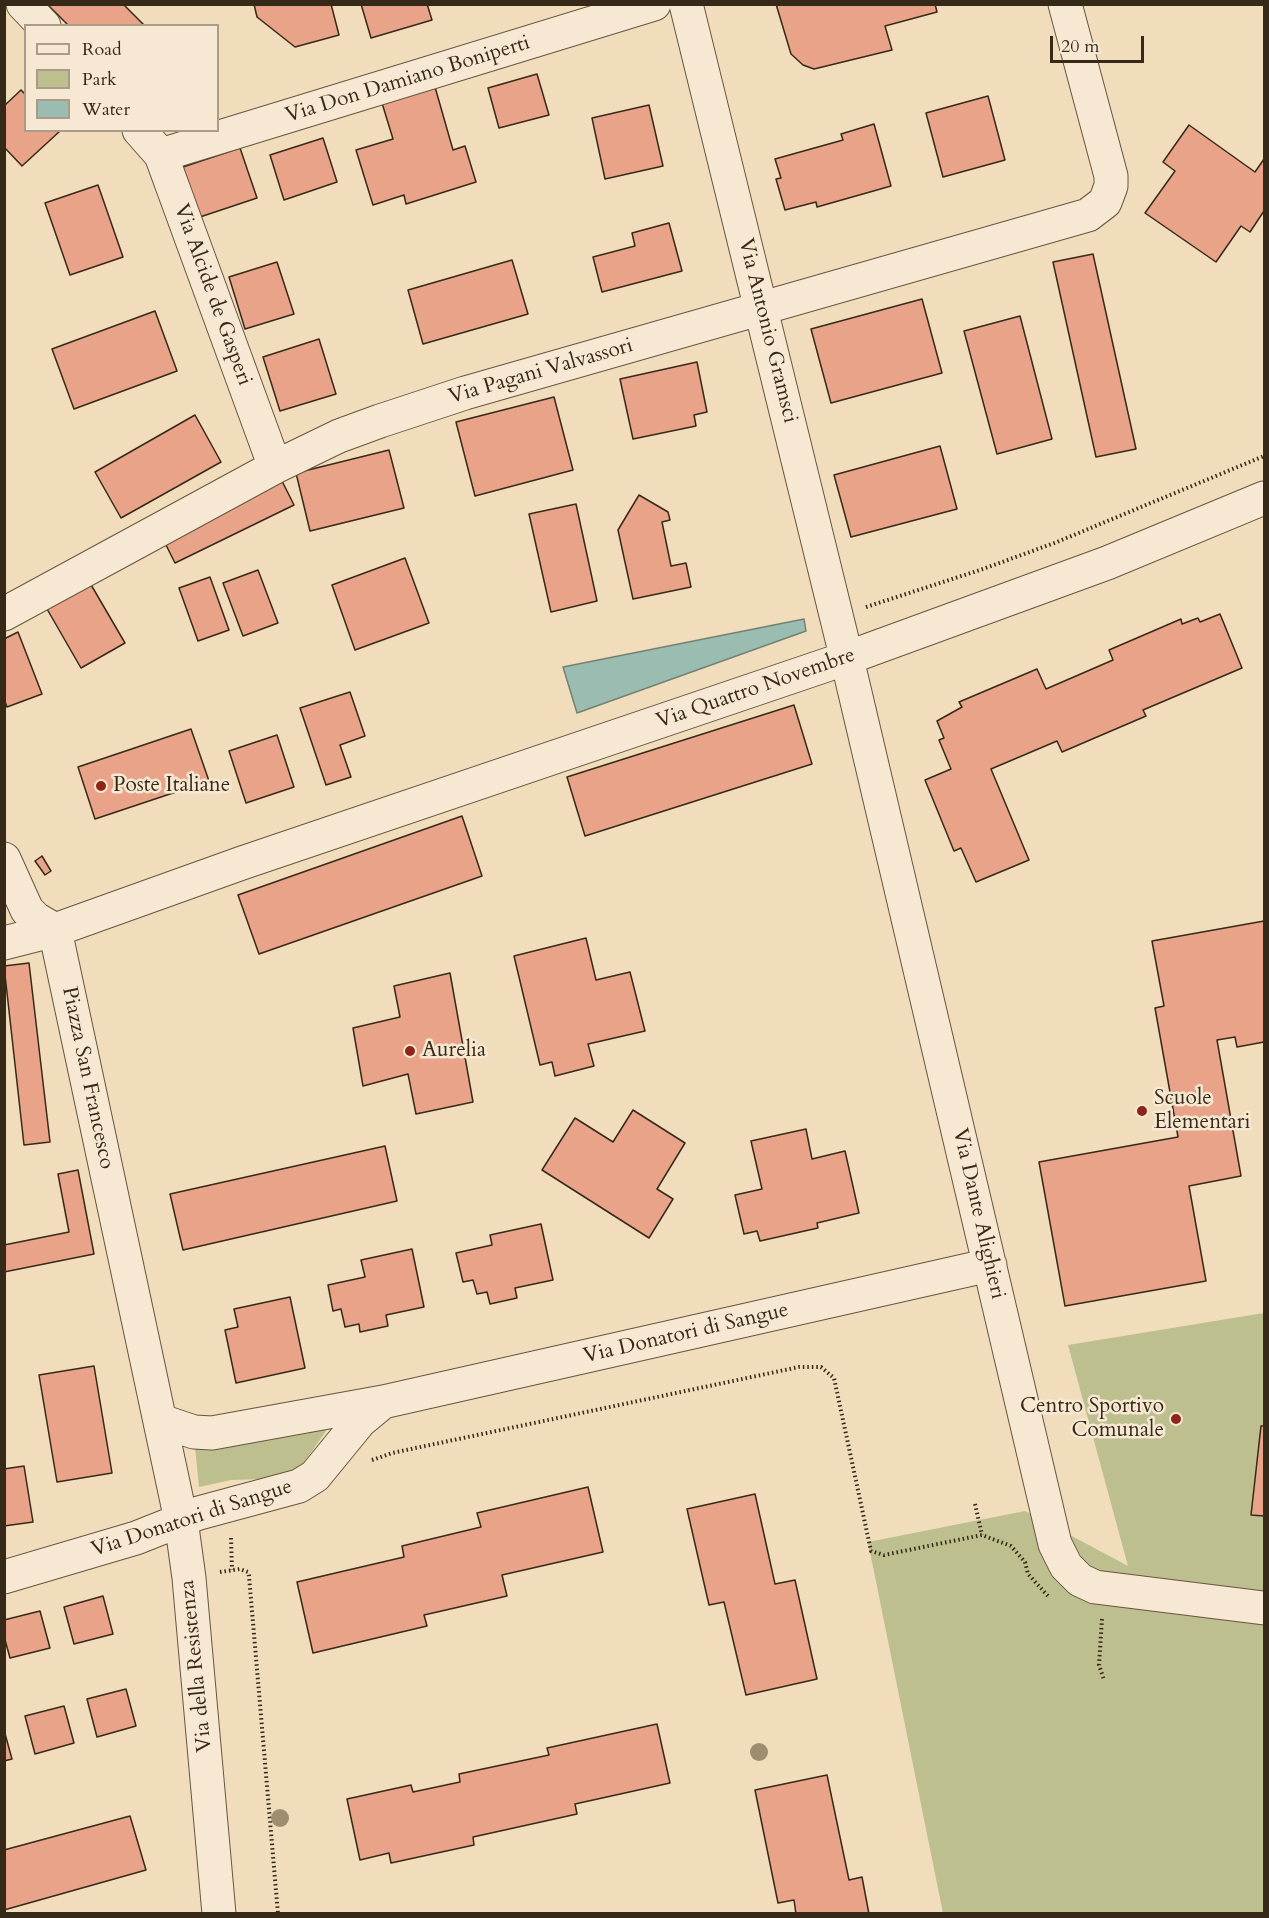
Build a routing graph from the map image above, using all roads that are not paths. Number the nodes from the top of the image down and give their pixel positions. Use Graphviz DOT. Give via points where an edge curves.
graph roads {
  1 [pos="23,4"];
  2 [pos="654,4"];
  3 [pos="686,4"];
  4 [pos="1065,4"];
  5 [pos="42,24"];
  6 [pos="141,132"];
  7 [pos="161,155"];
  8 [pos="761,310"];
  9 [pos="275,467"];
  10 [pos="1264,498"];
  11 [pos="4,614"];
  12 [pos="847,658"];
  13 [pos="10,873"];
  14 [pos="55,930"];
  15 [pos="4,938"];
  16 [pos="4,943"];
  17 [pos="990,1265"];
  18 [pos="383,1402"];
  19 [pos="161,1421"];
  20 [pos="181,1520"];
  21 [pos="4,1577"];
  22 [pos="1264,1608"];
  23 [pos="219,1914"];
  1 -- 5 [label="street"];
  2 -- 7 [label="street, Via Don Damiano Boniperti"];
  3 -- 8 [label="street, Via Antonio Gramsci"];
  4 -- 8 [label="street, Via Pagani Valvassori" via="1111,176 1105,202 1072,222"];
  6 -- 7 [label="street, Via Alcide de Gasperi"];
  7 -- 9 [label="street, Via Alcide de Gasperi"];
  8 -- 9 [label="street, Via Pagani Valvassori" via="409,411 339,436"];
  8 -- 12 [label="street, Via Antonio Gramsci"];
  9 -- 11 [label="street, Via Pagani Valvassori"];
  10 -- 12 [label="street, Via Quattro Novembre" via="1107,564"];
  12 -- 14 [label="street, Via Quattro Novembre"];
  12 -- 17 [label="street, Via Dante Alighieri"];
  13 -- 14 [label="street" via="31,915"];
  13 -- 15 [label="street" via="16,918"];
  14 -- 16 [label="street"];
  14 -- 19 [label="street, Piazza San Francesco"];
  17 -- 18 [label="street, Via Donatori di Sangue"];
  17 -- 22 [label="street, Via Dante Alighieri" via="1055,1544 1066,1566 1080,1580 1095,1587"];
  18 -- 19 [label="street, Via Donatori di Sangue" via="212,1433 194,1432"];
  18 -- 20 [label="street, Via Donatori di Sangue" via="360,1421 307,1481"];
  19 -- 20 [label="street, Via della Resistenza"];
  20 -- 21 [label="street, Via Donatori di Sangue" via="136,1538"];
  20 -- 23 [label="street, Via della Resistenza"];
}
